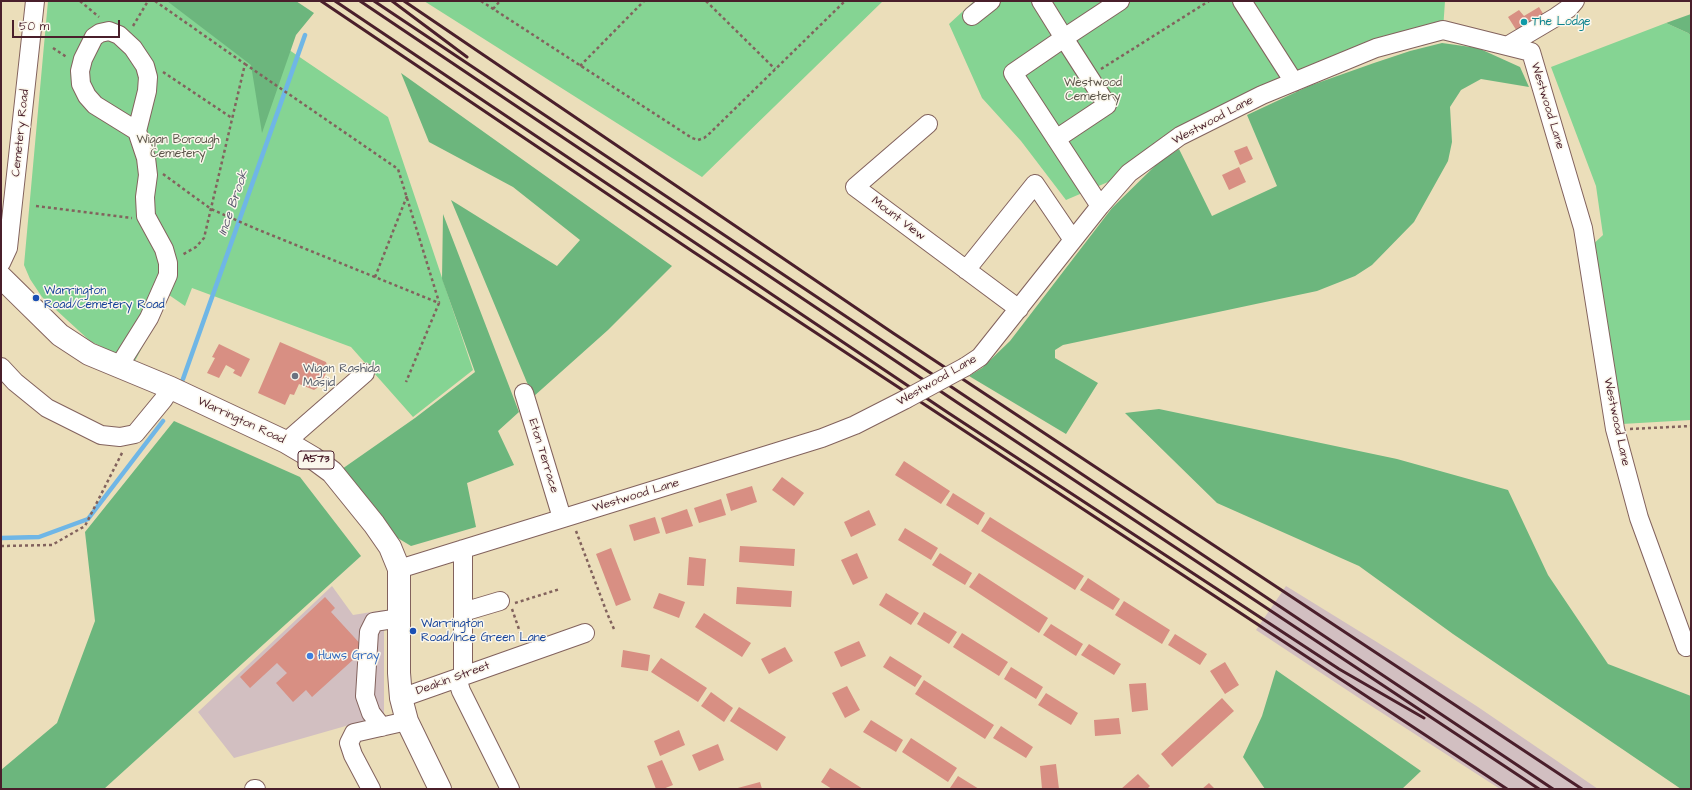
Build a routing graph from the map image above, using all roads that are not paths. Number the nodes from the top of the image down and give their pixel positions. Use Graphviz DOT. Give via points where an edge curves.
graph roads {
  1 [pos="35,1"];
  2 [pos="991,1"];
  3 [pos="1041,1"];
  4 [pos="1120,1"];
  5 [pos="1575,1"];
  6 [pos="1250,4"];
  7 [pos="972,16"];
  8 [pos="1064,38"];
  9 [pos="1507,46"];
  10 [pos="1294,82"];
  11 [pos="928,124"];
  12 [pos="137,131"];
  13 [pos="1056,139"];
  14 [pos="1100,206"];
  15 [pos="1073,240"];
  16 [pos="1,263"];
  17 [pos="966,270"];
  18 [pos="1,278"];
  19 [pos="1019,309"];
  20 [pos="119,366"];
  21 [pos="1,367"];
  22 [pos="365,373"];
  23 [pos="171,388"];
  24 [pos="524,393"];
  25 [pos="286,442"];
  26 [pos="566,517"];
  27 [pos="463,549"];
  28 [pos="398,569"];
  29 [pos="500,601"];
  30 [pos="463,612"];
  31 [pos="400,618"];
  32 [pos="585,633"];
  33 [pos="1686,647"];
  34 [pos="460,677"];
  35 [pos="402,698"];
  36 [pos="407,722"];
  37 [pos="382,727"];
  38 [pos="371,789"];
  39 [pos="440,789"];
  40 [pos="510,789"];
  1 -- 16 [label="street, Cemetery Road" via="8,248"];
  2 -- 7 [label="street"];
  3 -- 8 [label="street"];
  4 -- 8 [label="street"];
  5 -- 9 [label="street" via="1556,17"];
  6 -- 10 [label="street"];
  8 -- 13 [label="street" via="1013,73"];
  8 -- 13 [label="street" via="1107,105"];
  9 -- 10 [label="street, Westwood Lane" via="1443,30 1376,48"];
  9 -- 33 [label="street, Westwood Lane" via="1531,52 1583,228 1615,429 1639,518"];
  10 -- 14 [label="street, Westwood Lane" via="1180,136 1129,173"];
  11 -- 17 [label="street, Mount View" via="854,187"];
  12 -- 12 [label="street" via="94,105 81,84 80,71 83,59 94,37 100,33 109,31 120,35 140,57 148,77"];
  12 -- 20 [label="street" via="147,162 146,216 164,249 168,276 149,318"];
  13 -- 14 [label="street"];
  14 -- 15 [label="street, Westwood Lane"];
  15 -- 17 [label="street" via="1035,184"];
  15 -- 19 [label="street, Westwood Lane"];
  17 -- 19 [label="street, Mount View"];
  18 -- 20 [label="main road, Warrington Road / A573" via="60,335 89,354"];
  19 -- 26 [label="street, Westwood Lane, bridge" via="980,357 906,399 855,424 822,438"];
  20 -- 23 [label="main road, Warrington Road / A573"];
  21 -- 23 [label="street" via="47,408 101,435 120,437 135,434"];
  22 -- 25 [label="street"];
  23 -- 25 [label="main road, Warrington Road / A573"];
  24 -- 26 [label="street, Eton Terrace"];
  25 -- 28 [label="main road, Warrington Road / A573" via="332,472 390,547"];
  26 -- 27 [label="street, Westwood Lane"];
  27 -- 28 [label="street, Westwood Lane"];
  27 -- 30 [label="street"];
  28 -- 31 [label="main road, Warrington Road / A573"];
  29 -- 30 [label="street"];
  30 -- 34 [label="street"];
  31 -- 35 [label="main road, Warrington Road / A573" via="399,673"];
  31 -- 37 [label="street" via="374,622 369,632 365,696 371,713"];
  32 -- 34 [label="street, Deakin Street"];
  34 -- 35 [label="street, Deakin Street"];
  34 -- 40 [label="street" via="461,691"];
  35 -- 36 [label="main road, Warrington Road / A573"];
  36 -- 37 [label="street"];
  36 -- 39 [label="main road, Warrington Road / A573"];
  37 -- 38 [label="street" via="354,733 350,743 353,755"];
}
